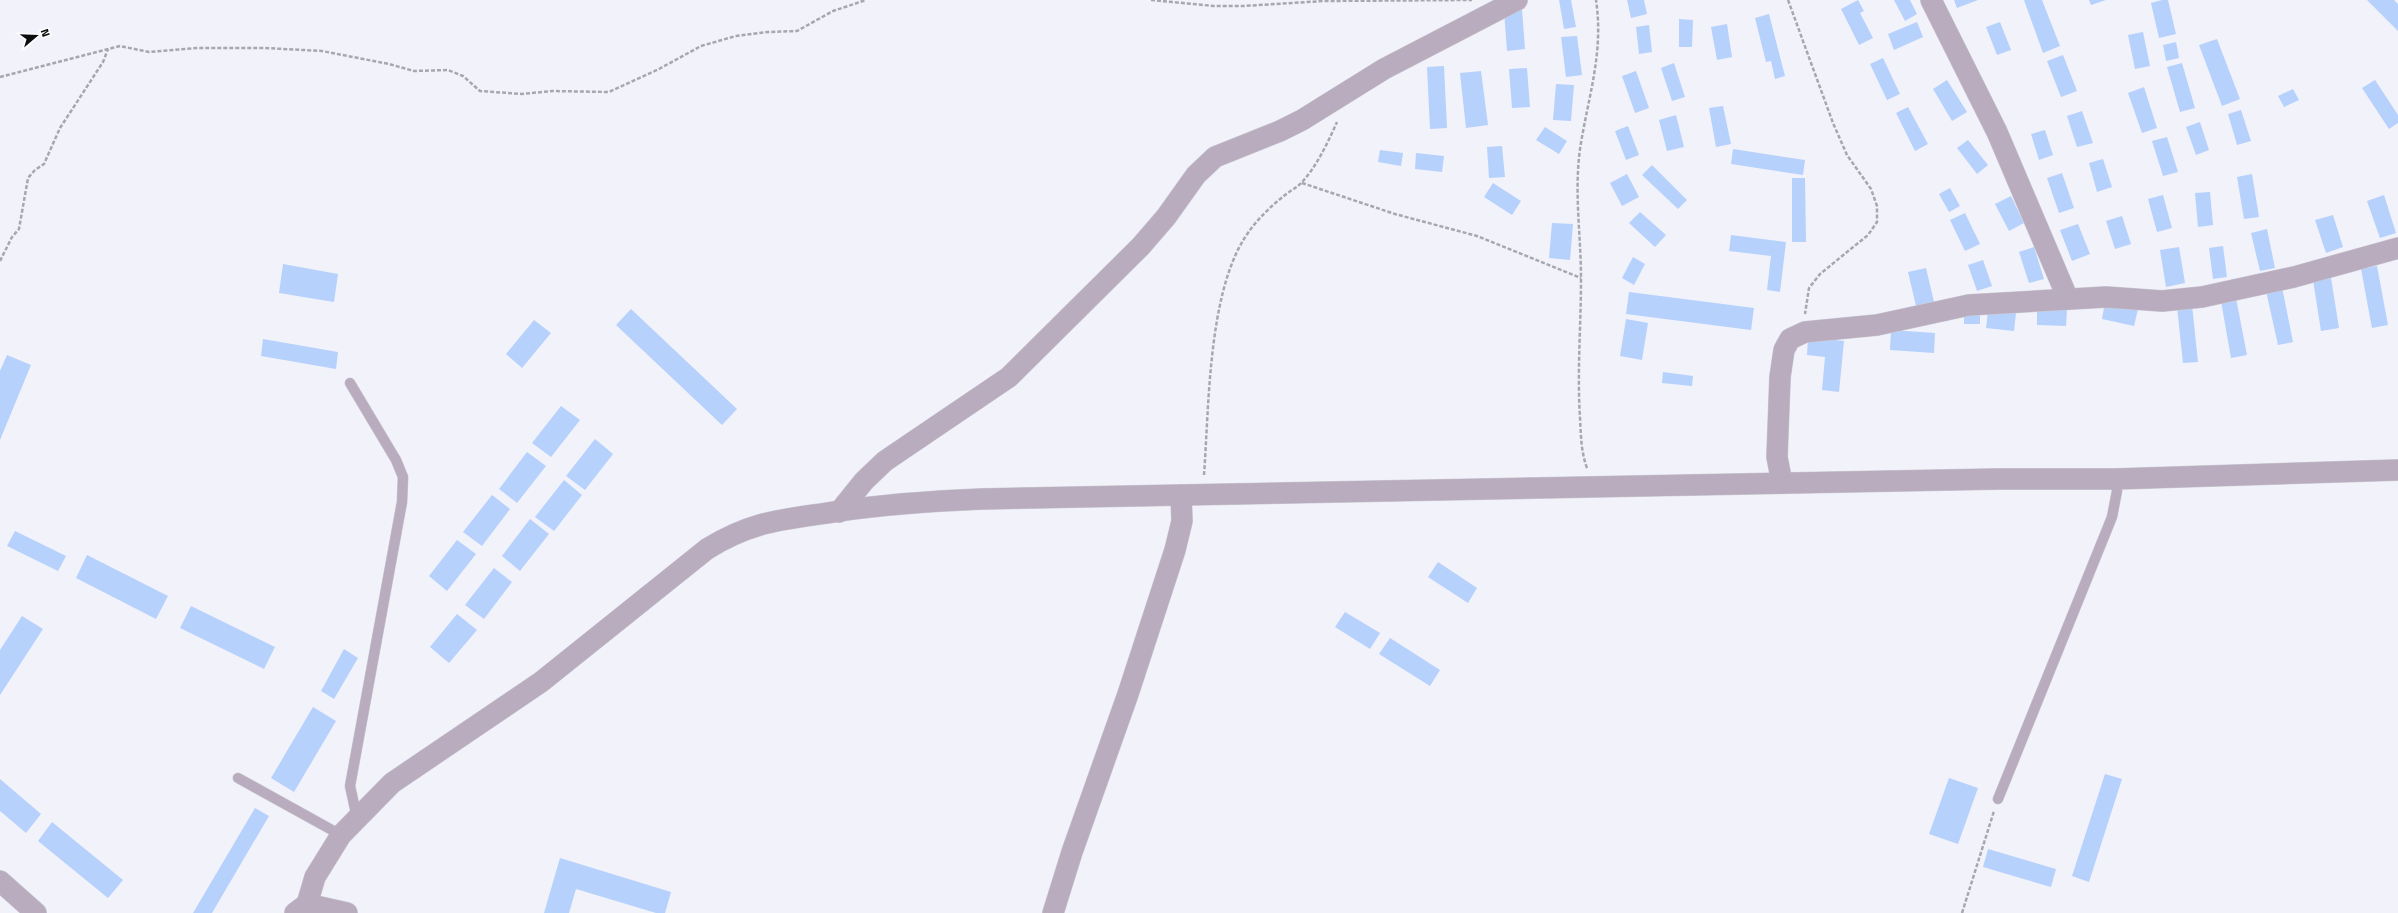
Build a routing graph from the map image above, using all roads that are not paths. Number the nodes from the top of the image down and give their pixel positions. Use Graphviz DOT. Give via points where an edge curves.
graph roads {
  1 [pos="1517,0"];
  2 [pos="1931,0"];
  3 [pos="2398,248"];
  4 [pos="2068,299"];
  5 [pos="350,383"];
  6 [pos="2398,470"];
  7 [pos="2115,479"];
  8 [pos="1782,483"];
  9 [pos="1181,495"];
  10 [pos="838,512"];
  11 [pos="238,778"];
  12 [pos="1998,799"];
  13 [pos="357,818"];
  14 [pos="341,835"];
  15 [pos="0,881"];
  16 [pos="301,908"];
  17 [pos="36,913"];
  18 [pos="347,913"];
  19 [pos="1053,913"];
  1 -- 10 [label="street" via="1384,69 1302,120 1215,157 1196,175 1166,217 1141,246 1009,376 885,461"];
  2 -- 4 [label="street" via="1997,132"];
  3 -- 4 [label="street" via="2302,275 2202,297 2162,301 2106,297"];
  4 -- 8 [label="street" via="1969,305 1877,326 1805,332 1790,339 1784,350 1780,377 1777,457"];
  5 -- 13 [label="lane" via="387,443 403,477 402,502 350,786"];
  6 -- 7 [label="street"];
  7 -- 8 [label="street"];
  7 -- 12 [label="lane" via="2117,491 2112,517"];
  8 -- 9 [label="street"];
  9 -- 10 [label="street" via="919,501"];
  9 -- 19 [label="street" via="1182,521 1175,550"];
  10 -- 13 [label="street" via="778,519 737,532 707,549 541,682 392,783"];
  11 -- 14 [label="lane"];
  13 -- 14 [label="street"];
  14 -- 16 [label="street" via="315,877"];
  15 -- 17 [label="street"];
  16 -- 18 [label="street"];
}
